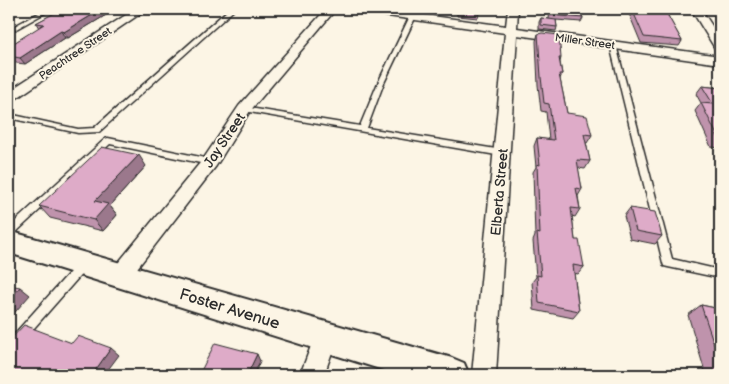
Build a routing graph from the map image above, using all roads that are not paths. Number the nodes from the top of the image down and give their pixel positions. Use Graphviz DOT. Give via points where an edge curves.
graph roads {
  1 [pos="49,9"];
  2 [pos="142,9"];
  3 [pos="232,9"];
  4 [pos="331,9"];
  5 [pos="360,9"];
  6 [pos="512,9"];
  7 [pos="696,9"];
  8 [pos="413,16"];
  9 [pos="9,30"];
  10 [pos="511,31"];
  11 [pos="613,45"];
  12 [pos="720,47"];
  13 [pos="720,60"];
  14 [pos="9,97"];
  15 [pos="244,109"];
  16 [pos="9,116"];
  17 [pos="96,130"];
  18 [pos="362,130"];
  19 [pos="108,141"];
  20 [pos="502,153"];
  21 [pos="210,162"];
  22 [pos="9,233"];
  23 [pos="9,242"];
  24 [pos="85,264"];
  25 [pos="121,274"];
  26 [pos="720,274"];
  27 [pos="325,338"];
  28 [pos="9,348"];
  29 [pos="312,375"];
  30 [pos="452,375"];
  31 [pos="484,375"];
  1 -- 9 [label="lane"];
  2 -- 14 [label="street, Peachtree Street"];
  3 -- 17 [label="lane"];
  4 -- 15 [label="street, Jay Street"];
  5 -- 8 [label="street, Miller Street"];
  6 -- 10 [label="street, Elberta Street"];
  7 -- 12 [label="street"];
  8 -- 10 [label="street, Miller Street"];
  8 -- 18 [label="lane"];
  10 -- 11 [label="street, Miller Street"];
  10 -- 20 [label="street, Elberta Street"];
  11 -- 13 [label="street, Miller Street"];
  11 -- 26 [label="lane" via="668,263"];
  15 -- 18 [label="lane"];
  15 -- 21 [label="street, Jay Street"];
  16 -- 17 [label="lane" via="78,131"];
  17 -- 19 [label="lane"];
  18 -- 20 [label="lane"];
  19 -- 21 [label="lane"];
  19 -- 22 [label="lane"];
  20 -- 31 [label="street, Elberta Street"];
  21 -- 25 [label="street, Jay Street"];
  23 -- 24 [label="main road, Foster Avenue"];
  24 -- 25 [label="main road, Foster Avenue"];
  24 -- 28 [label="lane"];
  25 -- 27 [label="main road, Foster Avenue"];
  27 -- 29 [label="street"];
  27 -- 30 [label="main road, Foster Avenue"];
}
